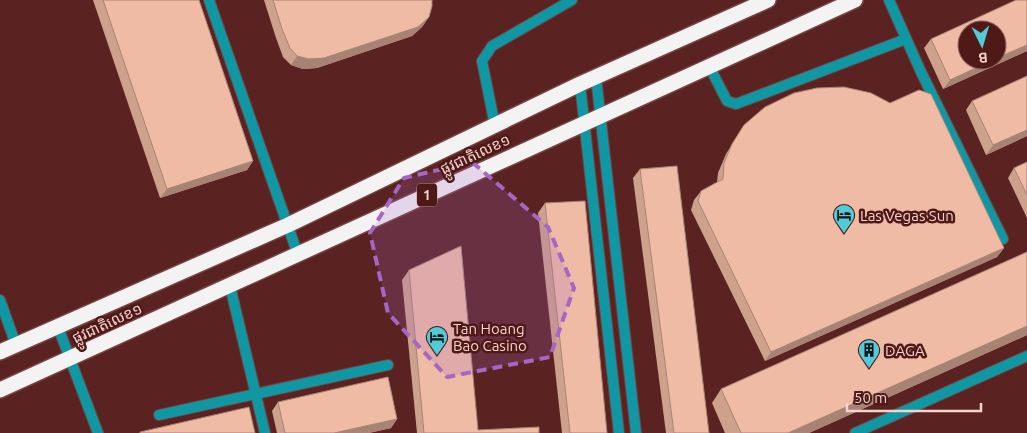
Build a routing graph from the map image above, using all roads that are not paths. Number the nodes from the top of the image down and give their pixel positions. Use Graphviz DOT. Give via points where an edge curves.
graph roads {
  1 [pos="210,0"];
  2 [pos="572,0"];
  3 [pos="768,0"];
  4 [pos="855,0"];
  5 [pos="889,0"];
  6 [pos="741,6"];
  7 [pos="906,39"];
  8 [pos="709,66"];
  9 [pos="596,77"];
  10 [pos="580,84"];
  11 [pos="600,116"];
  12 [pos="584,123"];
  13 [pos="495,126"];
  14 [pos="288,225"];
  15 [pos="1004,239"];
  16 [pos="298,255"];
  17 [pos="230,286"];
  18 [pos="0,300"];
  19 [pos="58,327"];
  20 [pos="16,345"];
  21 [pos="0,352"];
  22 [pos="1027,356"];
  23 [pos="70,359"];
  24 [pos="388,364"];
  25 [pos="0,390"];
  26 [pos="256,393"];
  27 [pos="160,415"];
  28 [pos="98,433"];
  29 [pos="265,433"];
  30 [pos="619,433"];
  31 [pos="636,433"];
  32 [pos="855,433"];
  1 -- 14 [label="lane"];
  2 -- 13 [label="lane" via="492,46 482,61"];
  3 -- 6 [label="highway, ផ្លូវជាតិលេខ១ / 1"];
  4 -- 8 [label="highway, ផ្លូវជាតិលេខ១ / 1"];
  5 -- 7 [label="lane"];
  6 -- 9 [label="highway, ផ្លូវជាតិលេខ១ / 1"];
  7 -- 8 [label="lane" via="736,104 726,102"];
  7 -- 15 [label="lane"];
  8 -- 11 [label="highway, ផ្លូវជាតិលេខ១ / 1"];
  9 -- 10 [label="highway, ផ្លូវជាតិលេខ១ / 1"];
  9 -- 11 [label="lane"];
  10 -- 12 [label="lane"];
  10 -- 13 [label="highway, ផ្លូវជាតិលេខ១ / 1"];
  11 -- 12 [label="highway, ផ្លូវជាតិលេខ១ / 1"];
  11 -- 31 [label="lane"];
  12 -- 16 [label="highway, ផ្លូវជាតិលេខ១ / 1"];
  12 -- 30 [label="lane"];
  13 -- 14 [label="highway, ផ្លូវជាតិលេខ១ / 1"];
  14 -- 16 [label="lane"];
  14 -- 19 [label="highway, ផ្លូវជាតិលេខ១ / 1"];
  16 -- 17 [label="highway, ផ្លូវជាតិលេខ១ / 1"];
  17 -- 23 [label="highway, ផ្លូវជាតិលេខ១ / 1"];
  17 -- 26 [label="lane"];
  18 -- 20 [label="lane"];
  19 -- 20 [label="highway, ផ្លូវជាតិលេខ១ / 1"];
  19 -- 23 [label="lane"];
  20 -- 21 [label="highway, ផ្លូវជាតិលេខ១ / 1"];
  22 -- 32 [label="lane"];
  23 -- 25 [label="highway, ផ្លូវជាតិលេខ១ / 1"];
  23 -- 28 [label="lane"];
  24 -- 26 [label="lane"];
  26 -- 27 [label="lane"];
  26 -- 29 [label="lane"];
}
